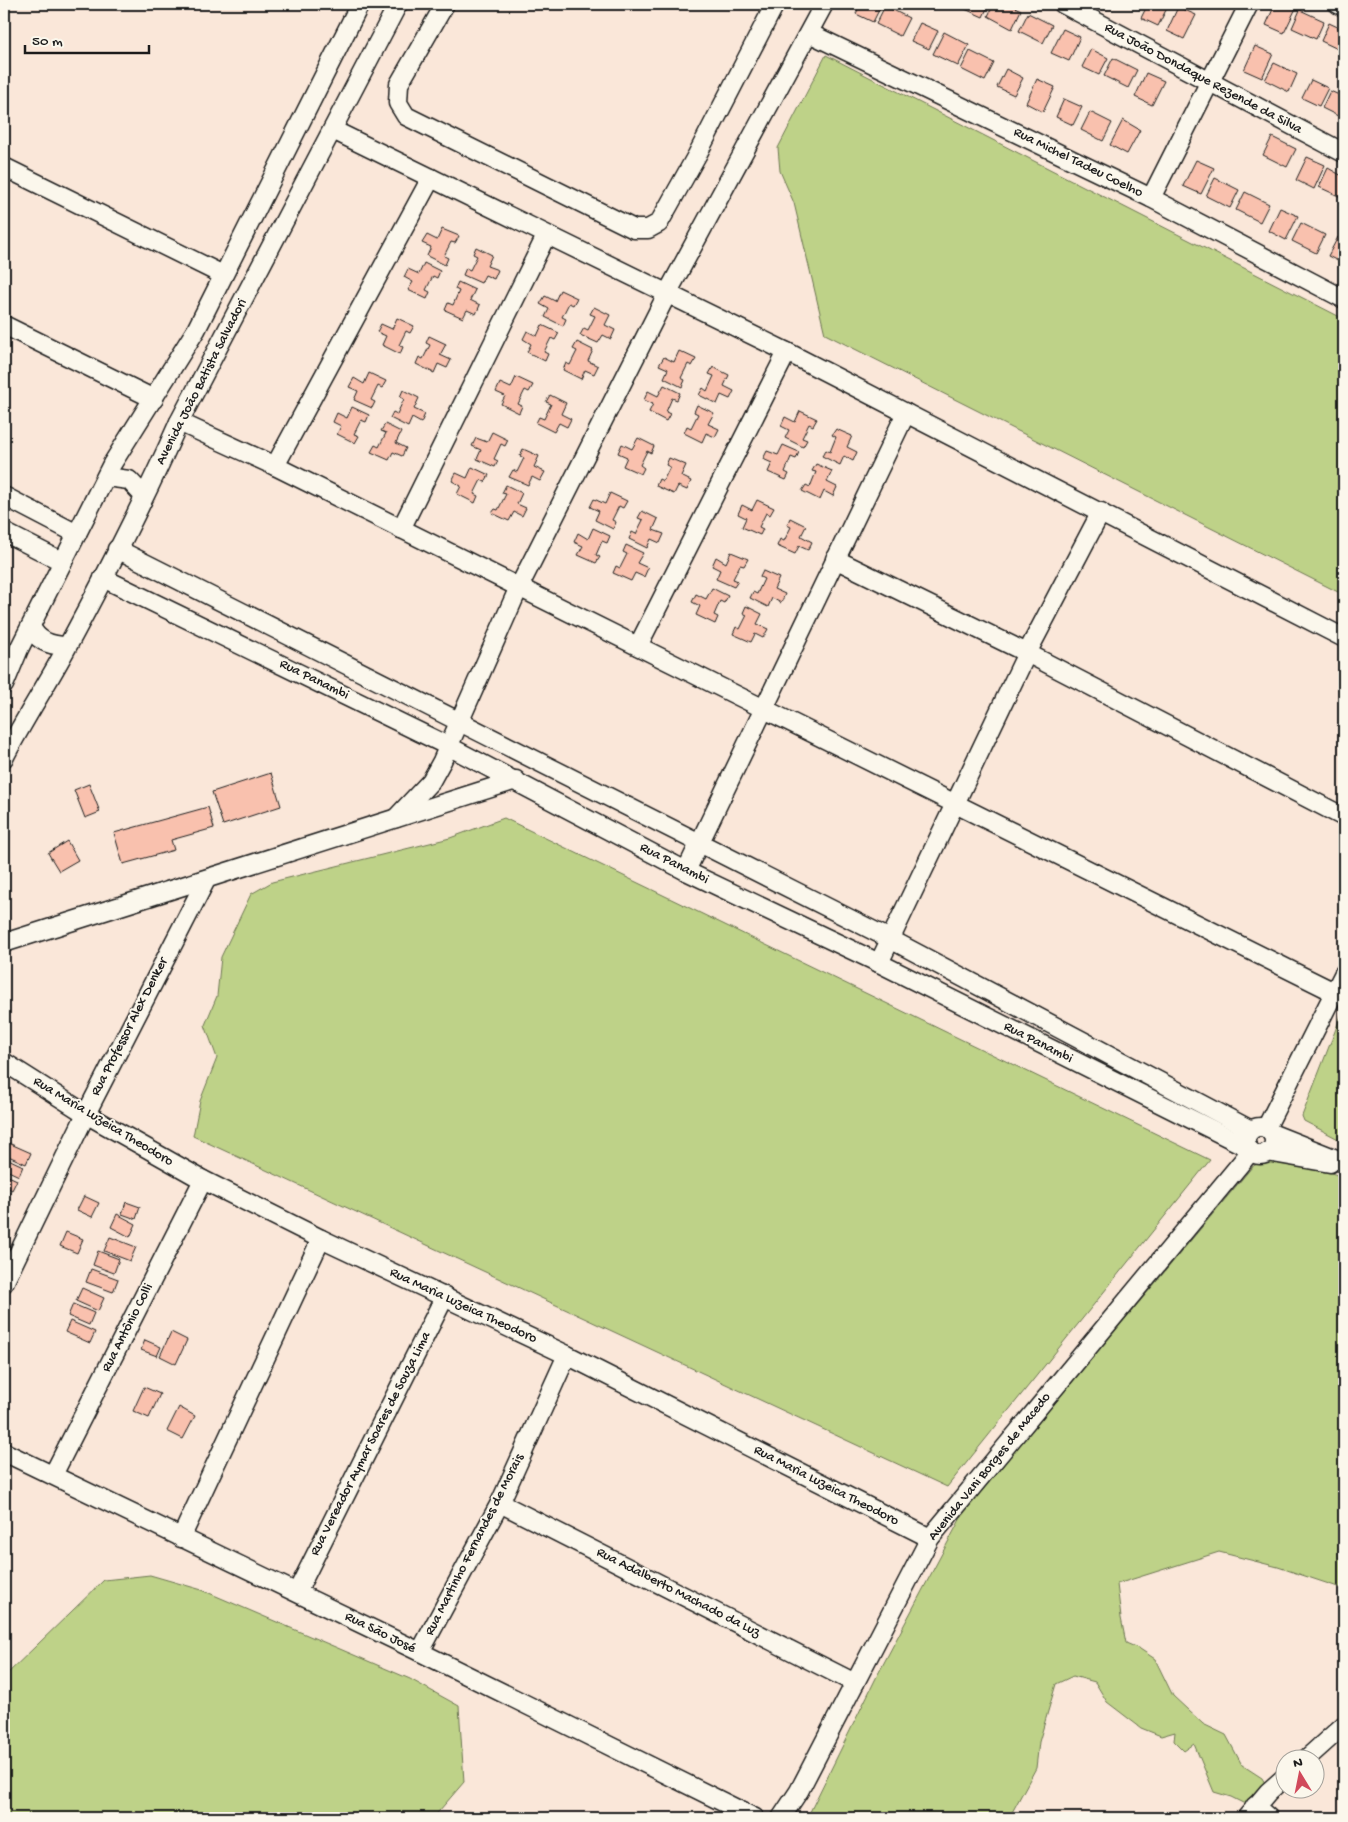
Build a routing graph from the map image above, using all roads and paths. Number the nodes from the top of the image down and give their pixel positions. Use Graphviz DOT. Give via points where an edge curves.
graph roads {
  1 [pos="360,4"];
  2 [pos="398,4"];
  3 [pos="445,4"];
  4 [pos="775,4"];
  5 [pos="824,4"];
  6 [pos="1063,4"];
  7 [pos="1249,4"];
  8 [pos="1338,4"];
  9 [pos="1344,7"];
  10 [pos="809,33"];
  11 [pos="1209,82"];
  12 [pos="333,130"];
  13 [pos="1344,153"];
  14 [pos="4,167"];
  15 [pos="431,178"];
  16 [pos="1151,198"];
  17 [pos="546,236"];
  18 [pos="223,275"];
  19 [pos="668,292"];
  20 [pos="1344,299"];
  21 [pos="4,325"];
  22 [pos="787,352"];
  23 [pos="154,399"];
  24 [pos="906,413"];
  25 [pos="179,422"];
  26 [pos="275,466"];
  27 [pos="106,477"];
  28 [pos="4,496"];
  29 [pos="144,496"];
  30 [pos="1101,512"];
  31 [pos="401,529"];
  32 [pos="4,532"];
  33 [pos="77,534"];
  34 [pos="117,549"];
  35 [pos="835,558"];
  36 [pos="63,562"];
  37 [pos="103,578"];
  38 [pos="519,587"];
  39 [pos="31,626"];
  40 [pos="1344,638"];
  41 [pos="67,646"];
  42 [pos="638,646"];
  43 [pos="1027,653"];
  44 [pos="4,685"];
  45 [pos="763,708"];
  46 [pos="459,722"];
  47 [pos="448,746"];
  48 [pos="4,758"];
  49 [pos="516,780"];
  50 [pos="956,804"];
  51 [pos="1344,817"];
  52 [pos="396,818"];
  53 [pos="699,842"];
  54 [pos="686,871"];
  55 [pos="206,880"];
  56 [pos="890,939"];
  57 [pos="4,943"];
  58 [pos="878,963"];
  59 [pos="1344,973"];
  60 [pos="1334,992"];
  61 [pos="4,1062"];
  62 [pos="86,1114"];
  63 [pos="1259,1140"];
  64 [pos="1344,1163"];
  65 [pos="203,1180"];
  66 [pos="321,1239"];
  67 [pos="4,1283"];
  68 [pos="445,1296"];
  69 [pos="567,1355"];
  70 [pos="4,1452"];
  71 [pos="53,1475"];
  72 [pos="500,1503"];
  73 [pos="181,1538"];
  74 [pos="930,1538"];
  75 [pos="297,1592"];
  76 [pos="420,1652"];
  77 [pos="856,1683"];
  78 [pos="1344,1726"];
  79 [pos="1316,1750"];
  80 [pos="1276,1786"];
  81 [pos="1250,1812"];
  82 [pos="755,1818"];
  83 [pos="781,1818"];
  84 [pos="1269,1818"];
  1 -- 18 [label="street"];
  2 -- 12 [label="street, Avenida João Batista Salvadori"];
  3 -- 4 [label="street" via="399,84 398,103 406,116 634,229 648,229 659,223"];
  5 -- 10 [label="street"];
  6 -- 11 [label="street, Rua João Dondaque Rezende da Silva"];
  7 -- 11 [label="street"];
  8 -- 9 [label="street"];
  10 -- 16 [label="street, Rua Michel Tadeu Coelho"];
  10 -- 19 [label="street"];
  11 -- 13 [label="street, Rua João Dondaque Rezende da Silva"];
  11 -- 16 [label="street"];
  12 -- 15 [label="street"];
  12 -- 25 [label="street, Avenida João Batista Salvadori"];
  14 -- 18 [label="street"];
  15 -- 17 [label="street"];
  15 -- 26 [label="street"];
  16 -- 20 [label="street, Rua Michel Tadeu Coelho"];
  17 -- 19 [label="street"];
  17 -- 31 [label="street"];
  18 -- 23 [label="street" via="196,330"];
  19 -- 22 [label="street"];
  19 -- 38 [label="street"];
  21 -- 23 [label="street"];
  22 -- 24 [label="street"];
  22 -- 42 [label="street"];
  23 -- 27 [label="street"];
  24 -- 30 [label="street"];
  24 -- 35 [label="street"];
  25 -- 26 [label="street"];
  25 -- 29 [label="street, Avenida João Batista Salvadori"];
  26 -- 31 [label="street"];
  27 -- 29 [label="street" via="129,480"];
  27 -- 33 [label="street"];
  28 -- 33 [label="street"];
  29 -- 34 [label="street, Avenida João Batista Salvadori"];
  30 -- 40 [label="street"];
  30 -- 43 [label="street"];
  31 -- 38 [label="street"];
  32 -- 36 [label="street"];
  33 -- 36 [label="street"];
  34 -- 37 [label="street, Avenida João Batista Salvadori"];
  34 -- 46 [label="street, Rua Panambi"];
  35 -- 43 [label="street"];
  35 -- 45 [label="street"];
  36 -- 39 [label="street"];
  37 -- 41 [label="street, Avenida João Batista Salvadori"];
  37 -- 47 [label="street, Rua Panambi"];
  38 -- 42 [label="street"];
  38 -- 46 [label="street"];
  39 -- 41 [label="street" via="40,639 51,645"];
  39 -- 44 [label="street"];
  41 -- 48 [label="street, Avenida João Batista Salvadori"];
  42 -- 45 [label="street"];
  43 -- 50 [label="street"];
  43 -- 51 [label="street"];
  45 -- 50 [label="street"];
  45 -- 53 [label="street"];
  46 -- 47 [label="street"];
  46 -- 53 [label="street, Rua Panambi"];
  47 -- 49 [label="street, Rua Panambi"];
  47 -- 52 [label="street" via="431,780"];
  49 -- 52 [label="street"];
  49 -- 54 [label="street, Rua Panambi"];
  50 -- 56 [label="street"];
  50 -- 60 [label="street"];
  52 -- 55 [label="street"];
  53 -- 54 [label="street"];
  53 -- 56 [label="street, Rua Panambi"];
  54 -- 58 [label="street, Rua Panambi"];
  55 -- 57 [label="street"];
  55 -- 62 [label="street, Rua Professor Alex Denker"];
  56 -- 58 [label="street"];
  56 -- 63 [label="street, Rua Panambi"];
  58 -- 63 [label="street, Rua Panambi"];
  59 -- 60 [label="street, Avenida Vani Borges de Macedo"];
  60 -- 63 [label="street, Avenida Vani Borges de Macedo"];
  61 -- 62 [label="street, Rua Maria Luzeica Theodoro"];
  62 -- 65 [label="street, Rua Maria Luzeica Theodoro"];
  62 -- 67 [label="street, Rua Professor Alex Denker"];
  63 -- 64 [label="street, Rua Panambi" via="1300,1160"];
  63 -- 74 [label="street, Avenida Vani Borges de Macedo"];
  65 -- 66 [label="street, Rua Maria Luzeica Theodoro"];
  65 -- 71 [label="street, Rua Antônio Colli"];
  66 -- 68 [label="street, Rua Maria Luzeica Theodoro"];
  66 -- 73 [label="street"];
  68 -- 69 [label="street, Rua Maria Luzeica Theodoro"];
  68 -- 75 [label="street, Rua Vereador Aymar Soares de Souza Lima"];
  69 -- 72 [label="street, Rua Martinho Fernandes de Morais"];
  69 -- 74 [label="street, Rua Maria Luzeica Theodoro"];
  70 -- 71 [label="street, Rua São José"];
  71 -- 73 [label="street, Rua São José"];
  72 -- 76 [label="street, Rua Martinho Fernandes de Morais"];
  72 -- 77 [label="street, Rua Adalberto Machado da Luz"];
  73 -- 75 [label="street, Rua São José"];
  74 -- 77 [label="street, Avenida Vani Borges de Macedo"];
  75 -- 76 [label="street, Rua São José"];
  76 -- 82 [label="street, Rua São José"];
  77 -- 83 [label="street, Avenida Vani Borges de Macedo" via="799,1791"];
  78 -- 79 [label="street"];
  80 -- 81 [label="street"];
  81 -- 84 [label="street"];
}
